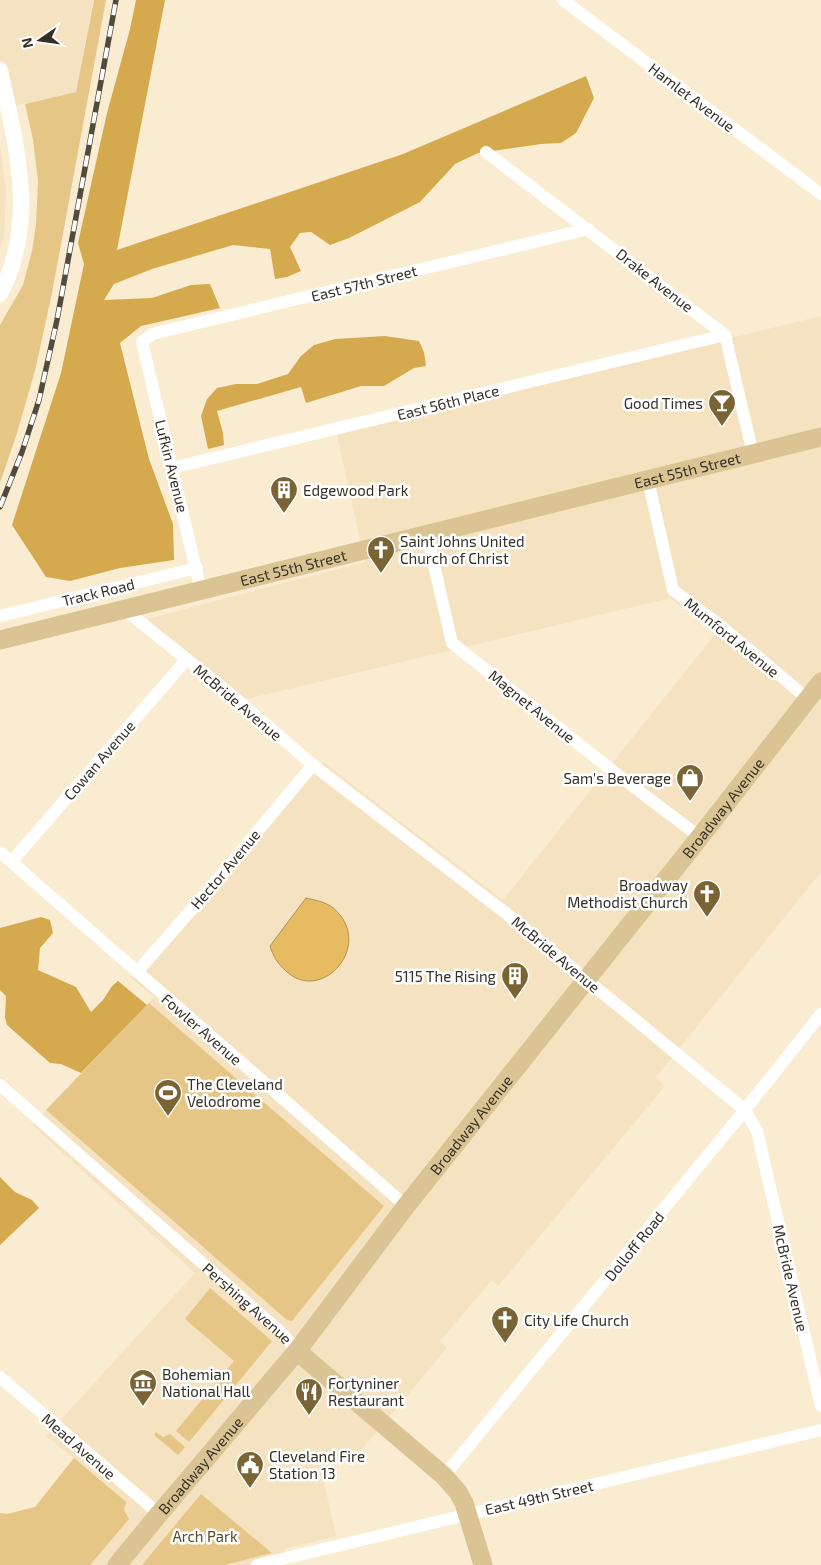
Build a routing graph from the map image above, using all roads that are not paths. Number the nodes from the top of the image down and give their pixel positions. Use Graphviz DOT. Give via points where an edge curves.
graph roads {
  1 [pos="563,0"];
  2 [pos="0,70"];
  3 [pos="486,152"];
  4 [pos="821,194"];
  5 [pos="588,228"];
  6 [pos="0,294"];
  7 [pos="725,335"];
  8 [pos="142,342"];
  9 [pos="821,437"];
  10 [pos="753,454"];
  11 [pos="172,468"];
  12 [pos="648,480"];
  13 [pos="427,535"];
  14 [pos="196,568"];
  15 [pos="201,591"];
  16 [pos="125,610"];
  17 [pos="0,616"];
  18 [pos="0,640"];
  19 [pos="187,659"];
  20 [pos="821,682"];
  21 [pos="808,699"];
  22 [pos="312,765"];
  23 [pos="700,837"];
  24 [pos="0,852"];
  25 [pos="12,861"];
  26 [pos="137,972"];
  27 [pos="585,979"];
  28 [pos="821,1014"];
  29 [pos="0,1085"];
  30 [pos="745,1110"];
  31 [pos="406,1206"];
  32 [pos="297,1352"];
  33 [pos="0,1377"];
  34 [pos="821,1406"];
  35 [pos="821,1430"];
  36 [pos="444,1476"];
  37 [pos="159,1514"];
  38 [pos="468,1514"];
  39 [pos="281,1562"];
  40 [pos="118,1565"];
  41 [pos="257,1565"];
  42 [pos="483,1565"];
  1 -- 4 [label="street, Hamlet Avenue"];
  2 -- 6 [label="street" via="18,152 22,192 15,251"];
  3 -- 5 [label="street, Drake Avenue"];
  5 -- 7 [label="street, Drake Avenue"];
  5 -- 8 [label="street, East 57th Street" via="152,334"];
  7 -- 10 [label="street"];
  7 -- 11 [label="street, East 56th Place"];
  8 -- 11 [label="street, Lufkin Avenue"];
  9 -- 10 [label="main road, East 55th Street"];
  10 -- 12 [label="main road, East 55th Street"];
  11 -- 14 [label="street, Lufkin Avenue"];
  12 -- 13 [label="main road, East 55th Street"];
  12 -- 21 [label="street, Mumford Avenue" via="673,590"];
  13 -- 15 [label="main road, East 55th Street"];
  13 -- 23 [label="street, Magnet Avenue" via="452,643"];
  14 -- 15 [label="street, Lufkin Avenue"];
  14 -- 17 [label="street, Track Road"];
  15 -- 16 [label="main road, East 55th Street"];
  16 -- 18 [label="main road, East 55th Street"];
  16 -- 19 [label="street, McBride Avenue"];
  19 -- 22 [label="street, McBride Avenue"];
  19 -- 25 [label="street, Cowan Avenue"];
  20 -- 21 [label="main road, Broadway Avenue"];
  21 -- 23 [label="main road, Broadway Avenue"];
  22 -- 26 [label="street, Hector Avenue"];
  22 -- 27 [label="street, McBride Avenue" via="504,911"];
  23 -- 27 [label="main road, Broadway Avenue"];
  24 -- 25 [label="street, Fowler Avenue"];
  25 -- 26 [label="street, Fowler Avenue"];
  26 -- 31 [label="street, Fowler Avenue"];
  27 -- 30 [label="street, McBride Avenue"];
  27 -- 31 [label="main road, Broadway Avenue"];
  28 -- 30 [label="street, Dolloff Road"];
  29 -- 32 [label="street, Pershing Avenue" via="283,1334"];
  30 -- 34 [label="street, McBride Avenue" via="757,1131"];
  30 -- 36 [label="street, Dolloff Road"];
  31 -- 32 [label="main road, Broadway Avenue"];
  32 -- 36 [label="main road, Pershing Avenue"];
  32 -- 37 [label="main road, Broadway Avenue"];
  33 -- 37 [label="street, Mead Avenue"];
  35 -- 38 [label="street, East 49th Street"];
  36 -- 38 [label="main road, Pershing Avenue" via="458,1492"];
  37 -- 40 [label="main road, Broadway Avenue"];
  38 -- 39 [label="street, East 49th Street"];
  38 -- 42 [label="main road, Pershing Avenue"];
  39 -- 41 [label="street, East 49th Street"];
}
